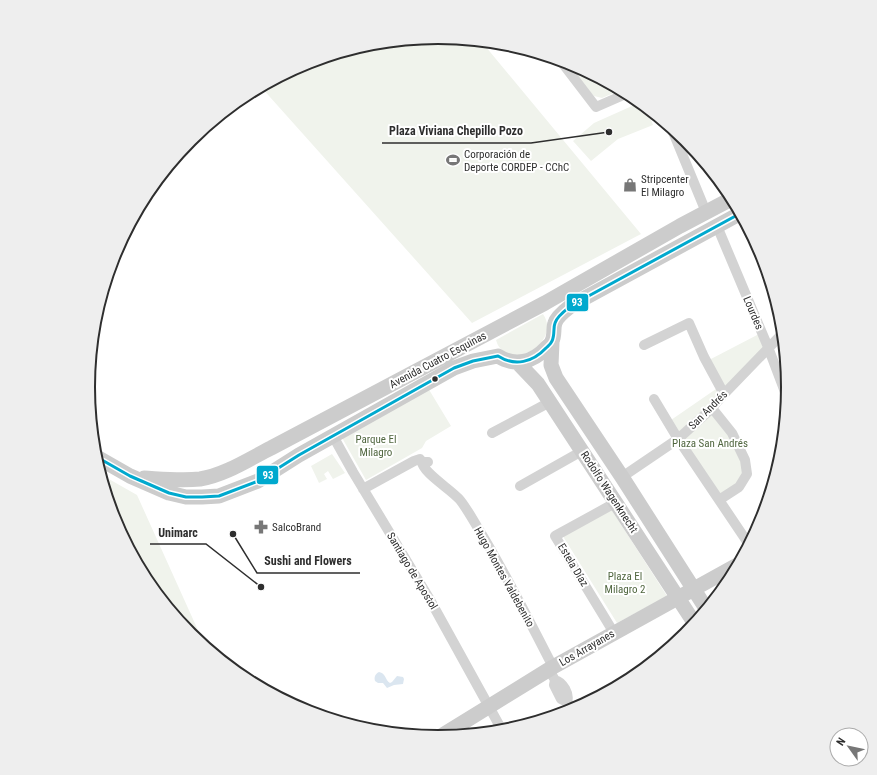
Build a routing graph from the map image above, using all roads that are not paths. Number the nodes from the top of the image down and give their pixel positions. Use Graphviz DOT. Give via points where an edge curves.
graph roads {
  1 [pos="567,69"];
  2 [pos="620,96"];
  3 [pos="677,141"];
  4 [pos="727,201"];
  5 [pos="706,212"];
  6 [pos="736,216"];
  7 [pos="717,226"];
  8 [pos="545,303"];
  9 [pos="555,323"];
  10 [pos="486,334"];
  11 [pos="778,338"];
  12 [pos="552,342"];
  13 [pos="644,345"];
  14 [pos="768,347"];
  15 [pos="498,356"];
  16 [pos="518,363"];
  17 [pos="782,384"];
  18 [pos="724,394"];
  19 [pos="654,399"];
  20 [pos="550,402"];
  21 [pos="712,408"];
  22 [pos="492,433"];
  23 [pos="333,436"];
  24 [pos="678,439"];
  25 [pos="582,451"];
  26 [pos="103,461"];
  27 [pos="130,476"];
  28 [pos="622,477"];
  29 [pos="520,486"];
  30 [pos="363,489"];
  31 [pos="720,500"];
  32 [pos="615,503"];
  33 [pos="746,540"];
  34 [pos="729,569"];
  35 [pos="693,590"];
  36 [pos="678,598"];
  37 [pos="704,606"];
  38 [pos="692,619"];
  39 [pos="614,633"];
  40 [pos="552,672"];
  41 [pos="570,705"];
  42 [pos="488,707"];
  43 [pos="499,725"];
  44 [pos="450,730"];
  1 -- 2 [label="street" via="596,106"];
  3 -- 5 [label="street"];
  4 -- 5 [label="main road, Avenida Cuatro Esquinas"];
  5 -- 8 [label="main road, Avenida Cuatro Esquinas"];
  6 -- 7 [label="main road"];
  7 -- 9 [label="main road" via="572,305"];
  7 -- 14 [label="street, Lourdes"];
  8 -- 9 [label="main road"];
  8 -- 10 [label="main road, Avenida Cuatro Esquinas"];
  9 -- 12 [label="main road"];
  10 -- 15 [label="main road" via="491,348"];
  10 -- 27 [label="main road, Avenida Cuatro Esquinas" via="226,471 201,479 169,480"];
  11 -- 14 [label="street, San Andrés"];
  12 -- 16 [label="main road" via="541,354"];
  12 -- 28 [label="main road, Rodolfo Wagenknecht" via="551,365 556,378"];
  13 -- 18 [label="street" via="689,323"];
  14 -- 17 [label="street, Lourdes"];
  14 -- 18 [label="street, San Andrés"];
  15 -- 16 [label="main road" via="506,361"];
  15 -- 23 [label="main road, Avenida Cuatro Esquinas" via="454,368"];
  16 -- 20 [label="main road, Rodolfo Wagenknecht" via="538,384"];
  18 -- 21 [label="street, San Andrés"];
  19 -- 24 [label="street"];
  20 -- 22 [label="street"];
  20 -- 25 [label="main road, Rodolfo Wagenknecht"];
  21 -- 24 [label="street, San Andrés"];
  21 -- 31 [label="street" via="732,432 745,460 747,474 739,487"];
  23 -- 27 [label="main road, Avenida Cuatro Esquinas" via="258,481 219,496 197,497 169,493"];
  23 -- 30 [label="street, Santiago de Apostol"];
  24 -- 28 [label="street, San Andrés"];
  24 -- 31 [label="street"];
  25 -- 29 [label="street"];
  25 -- 32 [label="main road, Rodolfo Wagenknecht"];
  26 -- 27 [label="main road, Avenida Cuatro Esquinas"];
  28 -- 35 [label="main road, Rodolfo Wagenknecht"];
  30 -- 40 [label="street, Hugo Montes Valdebenito" via="420,459 424,467 460,500 495,556"];
  30 -- 42 [label="street, Santiago de Apostol" via="428,598"];
  31 -- 33 [label="street"];
  32 -- 36 [label="main road, Rodolfo Wagenknecht"];
  32 -- 39 [label="street, Estela Díaz" via="555,536"];
  34 -- 35 [label="main road, Los Arrayanes"];
  35 -- 36 [label="main road, Los Arrayanes"];
  35 -- 37 [label="main road, Rodolfo Wagenknecht"];
  36 -- 38 [label="main road, Rodolfo Wagenknecht"];
  36 -- 39 [label="main road, Los Arrayanes"];
  39 -- 40 [label="main road, Los Arrayanes"];
  40 -- 41 [label="street, Hugo Montes Valdebenito" via="554,685 561,699"];
  40 -- 42 [label="main road, Los Arrayanes"];
  42 -- 43 [label="street, Santiago de Apostol"];
  42 -- 44 [label="main road, Los Arrayanes"];
}
